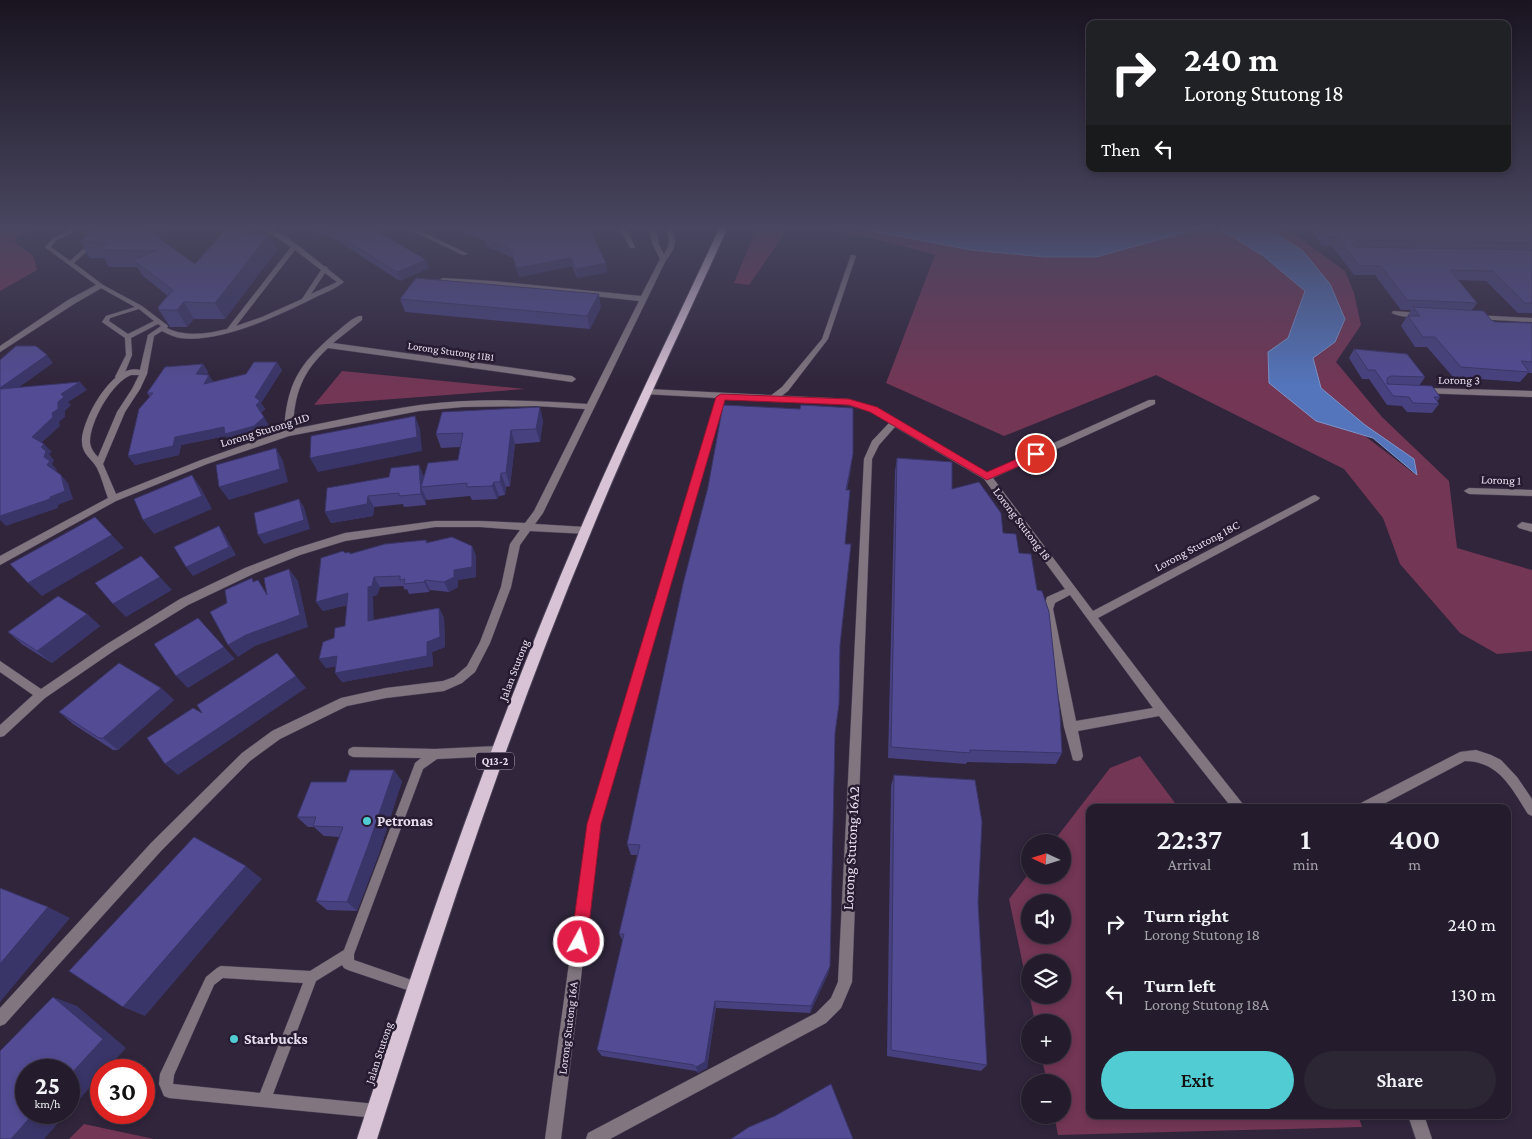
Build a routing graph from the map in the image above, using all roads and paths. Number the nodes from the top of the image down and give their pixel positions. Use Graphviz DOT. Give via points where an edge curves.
graph roads {
  1 [pos="92,280"];
  2 [pos="268,280"];
  3 [pos="317,280"];
  4 [pos="339,280"];
  5 [pos="446,280"];
  6 [pos="653,280"];
  7 [pos="699,280"];
  8 [pos="845,280"];
  9 [pos="100,286"];
  10 [pos="644,299"];
  11 [pos="305,300"];
  12 [pos="140,307"];
  13 [pos="1396,313"];
  14 [pos="1425,315"];
  15 [pos="1464,317"];
  16 [pos="359,318"];
  17 [pos="1532,320"];
  18 [pos="160,325"];
  19 [pos="230,329"];
  20 [pos="128,337"];
  21 [pos="327,346"];
  22 [pos="0,350"];
  23 [pos="143,374"];
  24 [pos="119,377"];
  25 [pos="572,379"];
  26 [pos="1418,391"];
  27 [pos="647,392"];
  28 [pos="1532,394"];
  29 [pos="721,397"];
  30 [pos="772,399"];
  31 [pos="1152,402"];
  32 [pos="589,407"];
  33 [pos="895,422"];
  34 [pos="288,433"];
  35 [pos="99,463"];
  36 [pos="987,477"];
  37 [pos="1469,491"];
  38 [pos="1532,494"];
  39 [pos="1315,498"];
  40 [pos="113,499"];
  41 [pos="527,527"];
  42 [pos="585,531"];
  43 [pos="0,561"];
  44 [pos="1071,590"];
  45 [pos="1091,617"];
  46 [pos="0,666"];
  47 [pos="42,694"];
  48 [pos="1162,711"];
  49 [pos="1070,727"];
  50 [pos="0,732"];
  51 [pos="353,752"];
  52 [pos="498,752"];
  53 [pos="435,754"];
  54 [pos="1077,756"];
  55 [pos="1237,804"];
  56 [pos="1371,804"];
  57 [pos="1532,810"];
  58 [pos="348,954"];
  59 [pos="311,977"];
  60 [pos="416,987"];
  61 [pos="0,1019"];
  62 [pos="264,1100"];
  63 [pos="376,1111"];
  64 [pos="1417,1119"];
  65 [pos="367,1139"];
  66 [pos="553,1139"];
  67 [pos="594,1139"];
  68 [pos="1424,1139"];
  1 -- 9 [label="lane"];
  2 -- 19 [label="lane"];
  3 -- 11 [label="lane"];
  4 -- 11 [label="lane" via="341,282"];
  5 -- 10 [label="street"];
  6 -- 10 [label="street"];
  7 -- 27 [label="main road, Jalan Stutong / Q13-2"];
  8 -- 30 [label="lane" via="824,339 785,389"];
  9 -- 12 [label="lane"];
  9 -- 22 [label="street"];
  10 -- 32 [label="street"];
  11 -- 19 [label="lane" via="262,320"];
  12 -- 18 [label="lane"];
  12 -- 20 [label="lane" via="108,317 105,322"];
  13 -- 14 [label="street"];
  15 -- 17 [label="street"];
  16 -- 21 [label="street"];
  18 -- 19 [label="lane" via="181,336"];
  18 -- 20 [label="lane"];
  18 -- 23 [label="lane" via="151,335"];
  20 -- 24 [label="lane" via="129,355"];
  21 -- 25 [label="street, Lorong Stutong 11B1"];
  21 -- 34 [label="street" via="305,369 294,387"];
  23 -- 24 [label="street" via="132,372"];
  23 -- 35 [label="street"];
  24 -- 35 [label="street" via="87,429 85,442 89,453"];
  26 -- 28 [label="street, Lorong 3"];
  27 -- 29 [label="street, Lorong Stutong 18"];
  27 -- 42 [label="main road, Jalan Stutong / Q13-2"];
  29 -- 30 [label="street, Lorong Stutong 18"];
  29 -- 66 [label="street, Lorong Stutong 16A" via="594,824"];
  30 -- 33 [label="street, Lorong Stutong 18" via="849,402 874,410"];
  31 -- 36 [label="street"];
  32 -- 34 [label="street, Lorong Stutong 11D" via="498,402 454,404"];
  32 -- 41 [label="street" via="538,513"];
  33 -- 36 [label="street, Lorong Stutong 18"];
  33 -- 67 [label="street, Lorong Stutong 16A2" via="878,438 868,459 845,982 836,1003 821,1018"];
  34 -- 40 [label="street, Lorong Stutong 11D" via="204,462"];
  35 -- 40 [label="street"];
  36 -- 44 [label="street, Lorong Stutong 18"];
  37 -- 38 [label="street, Lorong 1"];
  39 -- 45 [label="street, Lorong Stutong 18C"];
  40 -- 43 [label="street, Lorong Stutong 11D"];
  41 -- 42 [label="street"];
  41 -- 47 [label="street" via="435,524 345,537 297,552 184,602"];
  41 -- 61 [label="street" via="515,544 506,587 485,643 471,669 444,686 345,700 276,735 253,752 156,847"];
  42 -- 52 [label="main road, Jalan Stutong / Q13-2"];
  44 -- 45 [label="street, Lorong Stutong 18"];
  44 -- 49 [label="street" via="1051,600 1048,609"];
  45 -- 48 [label="street, Lorong Stutong 18"];
  46 -- 47 [label="street"];
  47 -- 50 [label="street"];
  48 -- 49 [label="street"];
  48 -- 55 [label="street, Lorong Stutong 18"];
  49 -- 54 [label="street"];
  51 -- 53 [label="lane"];
  52 -- 53 [label="lane"];
  52 -- 60 [label="main road, Jalan Stutong / Q13-2"];
  53 -- 58 [label="lane" via="419,766"];
  56 -- 57 [label="street" via="1470,755 1492,761 1503,769"];
  58 -- 59 [label="lane"];
  58 -- 60 [label="lane" via="348,964"];
  59 -- 62 [label="lane"];
  59 -- 62 [label="lane" via="221,972 216,975 210,981 167,1074 169,1091"];
  60 -- 63 [label="main road, Jalan Stutong / Q13-2"];
  62 -- 63 [label="lane"];
  63 -- 65 [label="main road, Jalan Stutong / Q13-2"];
  64 -- 68 [label="street"];
}
